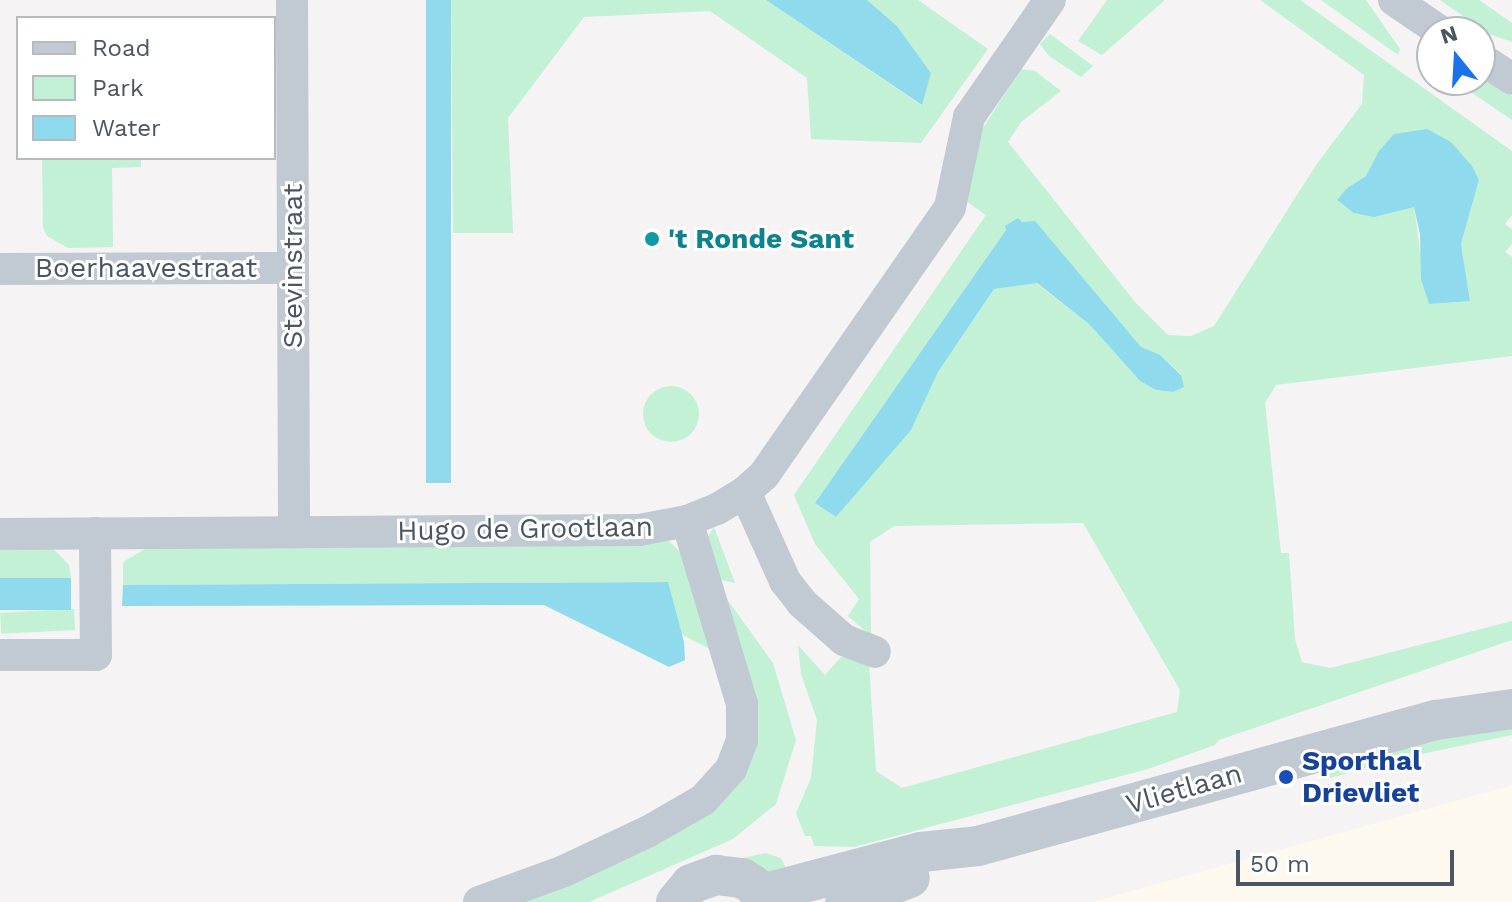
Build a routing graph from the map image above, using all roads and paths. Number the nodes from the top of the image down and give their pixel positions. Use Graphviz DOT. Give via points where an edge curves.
graph roads {
  1 [pos="292,0"];
  2 [pos="1050,0"];
  3 [pos="1394,0"];
  4 [pos="1418,16"];
  5 [pos="293,268"];
  6 [pos="0,269"];
  7 [pos="745,492"];
  8 [pos="687,521"];
  9 [pos="294,532"];
  10 [pos="95,533"];
  11 [pos="0,534"];
  12 [pos="875,652"];
  13 [pos="0,655"];
  14 [pos="1512,688"];
  15 [pos="1512,709"];
  16 [pos="1436,720"];
  17 [pos="978,846"];
  18 [pos="765,898"];
  19 [pos="479,902"];
  20 [pos="676,902"];
  21 [pos="845,902"];
  1 -- 5 [label="street, Stevinstraat"];
  2 -- 7 [label="street, Hugo de Grootlaan" via="969,117 950,207 771,466"];
  3 -- 4 [label="street"];
  5 -- 6 [label="street, Boerhaavestraat"];
  5 -- 9 [label="street, Stevinstraat"];
  7 -- 8 [label="street, Hugo de Grootlaan"];
  7 -- 12 [label="street" via="785,581 802,603 844,640"];
  8 -- 9 [label="street, Hugo de Grootlaan" via="639,530"];
  8 -- 19 [label="street" via="742,704 742,740 731,769 703,800 649,831 564,871"];
  9 -- 10 [label="street, Hugo de Grootlaan"];
  10 -- 11 [label="street, Hugo de Grootlaan"];
  10 -- 13 [label="street" via="96,655"];
  14 -- 16 [label="street, Vlietlaan"];
  15 -- 16 [label="street, Vlietlaan"];
  16 -- 17 [label="street, Vlietlaan"];
  17 -- 18 [label="street, Vlietlaan" via="921,852"];
  17 -- 21 [label="street, Vlietlaan" via="930,871"];
  18 -- 20 [label="street" via="742,878 716,875 691,884"];
}
